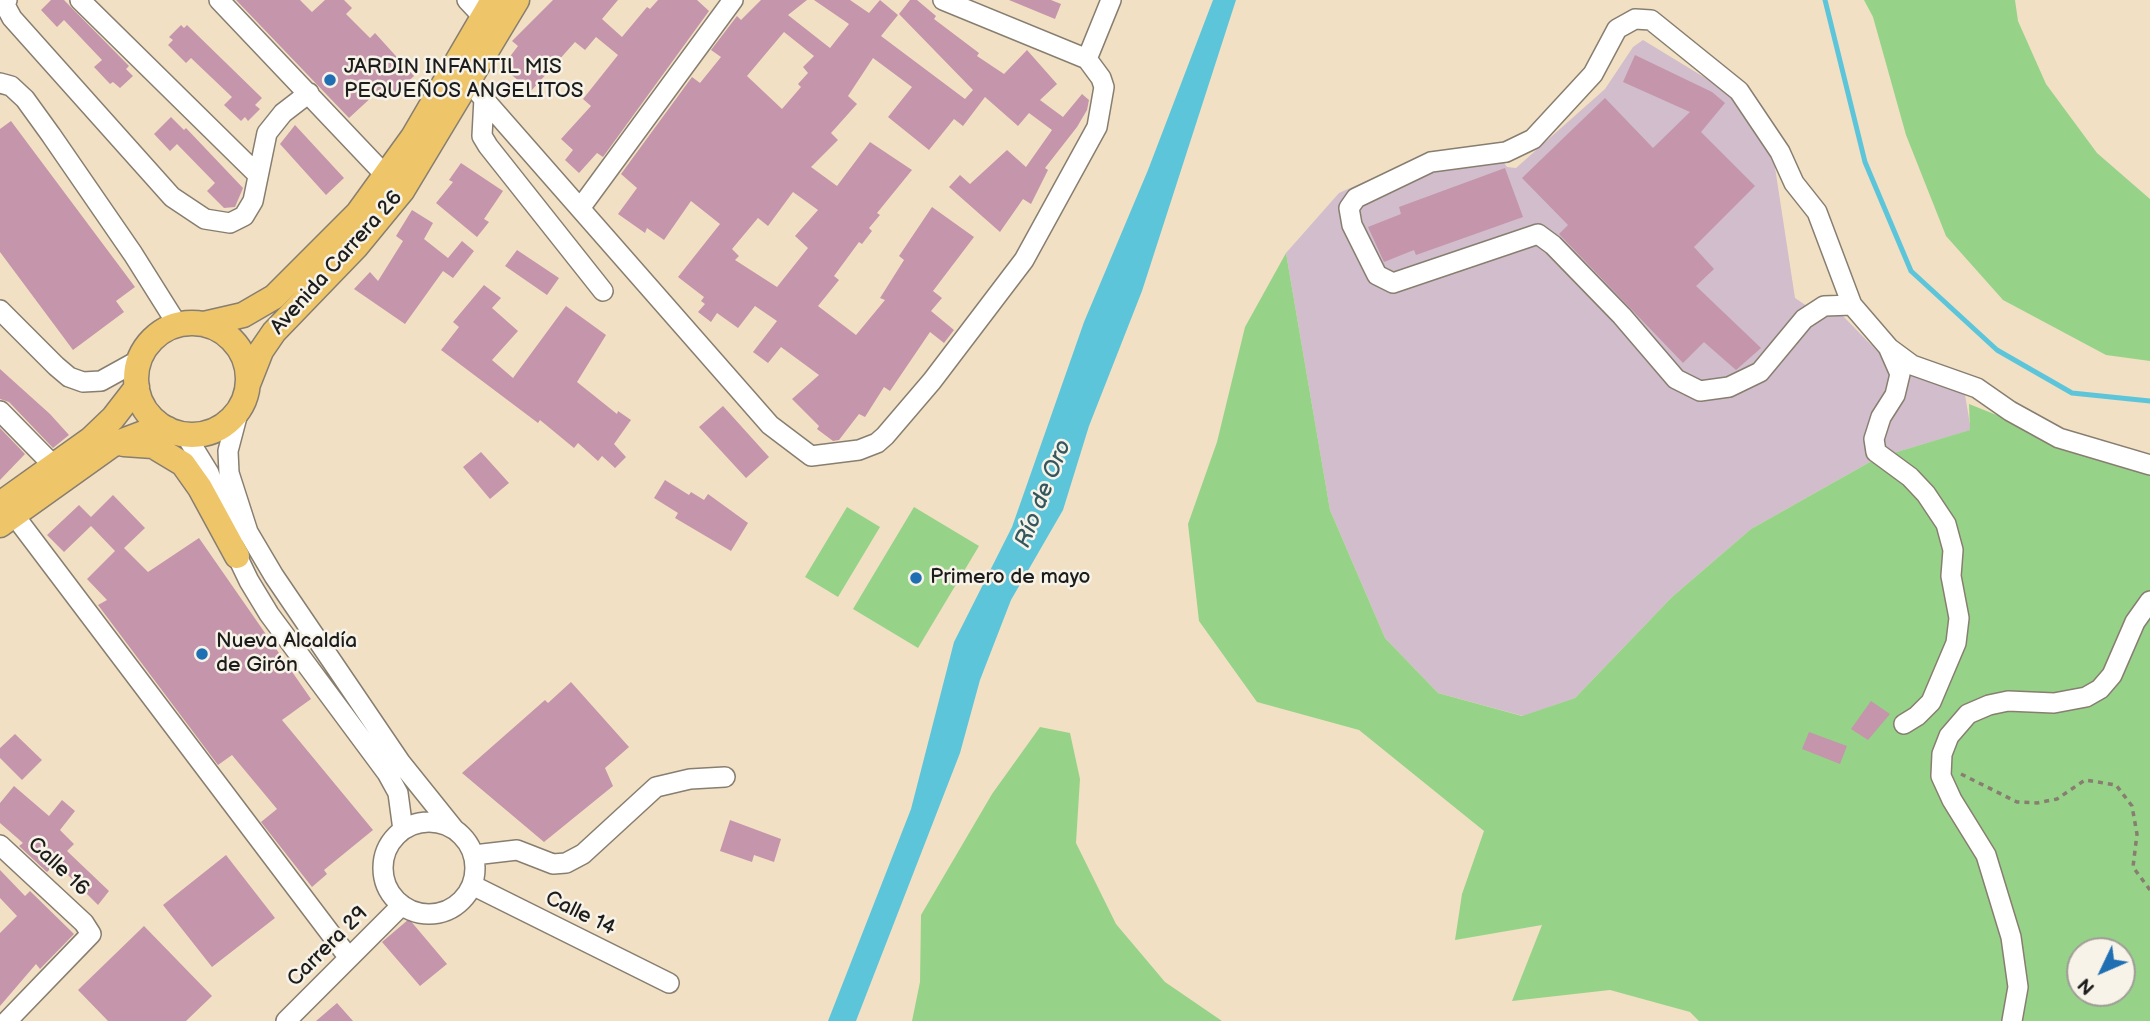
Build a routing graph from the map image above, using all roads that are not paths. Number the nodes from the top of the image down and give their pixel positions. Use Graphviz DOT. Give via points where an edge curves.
graph roads {
  1 [pos="7,0"];
  2 [pos="80,0"];
  3 [pos="219,0"];
  4 [pos="517,0"];
  5 [pos="733,0"];
  6 [pos="943,0"];
  7 [pos="1111,0"];
  8 [pos="481,6"];
  9 [pos="1087,59"];
  10 [pos="0,83"];
  11 [pos="476,90"];
  12 [pos="309,93"];
  13 [pos="258,175"];
  14 [pos="387,177"];
  15 [pos="581,207"];
  16 [pos="603,291"];
  17 [pos="1852,305"];
  18 [pos="0,310"];
  19 [pos="177,324"];
  20 [pos="204,324"];
  21 [pos="1889,348"];
  22 [pos="139,360"];
  23 [pos="248,384"];
  24 [pos="137,387"];
  25 [pos="239,409"];
  26 [pos="0,411"];
  27 [pos="176,432"];
  28 [pos="112,445"];
  29 [pos="53,465"];
  30 [pos="2150,465"];
  31 [pos="5,515"];
  32 [pos="237,556"];
  33 [pos="2150,601"];
  34 [pos="1904,724"];
  35 [pos="724,778"];
  36 [pos="454,829"];
  37 [pos="403,830"];
  38 [pos="0,845"];
  39 [pos="474,855"];
  40 [pos="472,885"];
  41 [pos="402,905"];
  42 [pos="349,958"];
  43 [pos="669,983"];
  44 [pos="4,1020"];
  45 [pos="286,1021"];
  46 [pos="2012,1021"];
  1 -- 13 [label="street" via="12,18 172,197 205,219 230,223 244,216 253,201"];
  2 -- 13 [label="street"];
  3 -- 12 [label="street"];
  4 -- 11 [label="main road, Avenida Carrera 26"];
  5 -- 15 [label="street"];
  6 -- 9 [label="street"];
  7 -- 9 [label="street"];
  8 -- 14 [label="main road, Avenida Carrera 26"];
  9 -- 15 [label="street" via="1104,87 1101,114 1060,200 1024,260 932,381 885,436 859,450 811,456 770,425"];
  10 -- 19 [label="street" via="12,86 45,126"];
  11 -- 15 [label="street"];
  11 -- 16 [label="street" via="482,136 488,146"];
  11 -- 23 [label="main road, Avenida Carrera 26" via="356,247 274,332"];
  12 -- 13 [label="street" via="283,113 267,134"];
  12 -- 14 [label="street"];
  14 -- 20 [label="main road, Avenida Carrera 26" via="324,249 274,296 243,315"];
  17 -- 17 [label="street" via="1824,306 1804,319 1760,372 1729,387 1700,391 1676,379 1622,316 1538,234 1392,283 1377,275 1352,225 1349,208 1356,198 1431,162 1506,152 1533,139 1593,74 1617,29 1635,19 1651,20 1739,91 1780,152 1794,183 1817,212"];
  17 -- 21 [label="street"];
  18 -- 22 [label="street" via="56,366 83,383 101,381"];
  19 -- 20 [label="main road"];
  19 -- 22 [label="main road" via="154,338"];
  20 -- 23 [label="main road" via="237,345"];
  21 -- 30 [label="street" via="1912,365 1978,388 2059,438"];
  21 -- 34 [label="street" via="1900,374 1874,439 1876,452 1910,477 1947,524 1959,618 1956,643 1931,702"];
  22 -- 24 [label="main road"];
  23 -- 25 [label="main road"];
  24 -- 27 [label="main road" via="147,412"];
  24 -- 29 [label="main road" via="102,430"];
  25 -- 27 [label="main road" via="222,427 198,434"];
  25 -- 36 [label="street" via="228,451 229,473 248,532 401,763"];
  26 -- 29 [label="street"];
  27 -- 28 [label="main road" via="149,431"];
  27 -- 32 [label="street" via="209,473"];
  28 -- 31 [label="main road"];
  28 -- 32 [label="main road" via="153,446 183,464"];
  29 -- 31 [label="main road"];
  31 -- 42 [label="street"];
  32 -- 37 [label="street" via="269,614 387,773 400,802"];
  33 -- 46 [label="street" via="2134,622 2116,667 2100,689 2074,700 2008,701 1968,714 1949,736 1940,763 1952,800 1986,855 2011,937 2018,987"];
  35 -- 39 [label="street" via="656,787 583,854 566,863 553,864 517,850"];
  36 -- 37 [label="street" via="428,822"];
  36 -- 39 [label="street"];
  37 -- 41 [label="street" via="389,846 383,867 389,888"];
  38 -- 44 [label="street, Calle 16" via="91,934"];
  39 -- 40 [label="street"];
  40 -- 41 [label="street" via="450,909 434,914"];
  40 -- 43 [label="street, Calle 14"];
  41 -- 42 [label="street, Carrera 29"];
  42 -- 45 [label="street, Carrera 29"];
}
